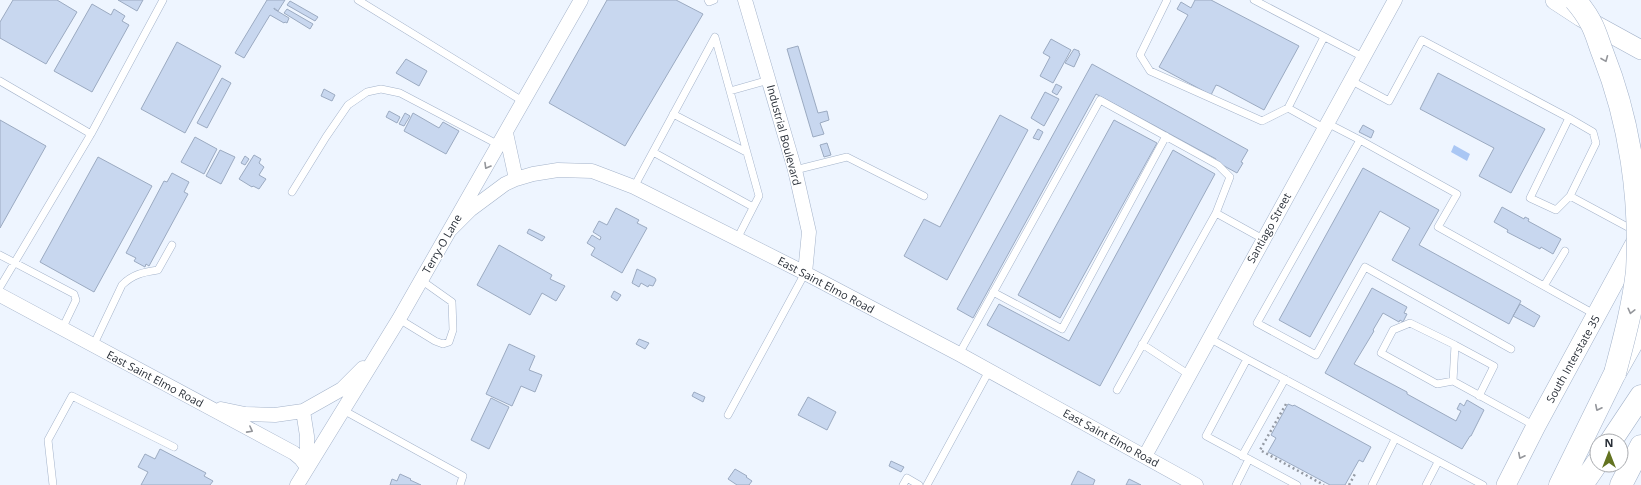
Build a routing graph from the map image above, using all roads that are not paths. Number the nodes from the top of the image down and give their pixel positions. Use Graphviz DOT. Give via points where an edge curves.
graph roads {
  1 [pos="163,0"];
  2 [pos="358,0"];
  3 [pos="581,0"];
  4 [pos="708,0"];
  5 [pos="714,0"];
  6 [pos="745,0"];
  7 [pos="1167,0"];
  8 [pos="1254,0"];
  9 [pos="1395,0"];
  10 [pos="1555,0"];
  11 [pos="1576,0"];
  12 [pos="1324,37"];
  13 [pos="1620,39"];
  14 [pos="1641,41"];
  15 [pos="1641,50"];
  16 [pos="1363,57"];
  17 [pos="770,80"];
  18 [pos="1350,80"];
  19 [pos="0,81"];
  20 [pos="730,91"];
  21 [pos="524,102"];
  22 [pos="1288,108"];
  23 [pos="673,114"];
  24 [pos="1569,118"];
  25 [pos="1326,125"];
  26 [pos="506,132"];
  27 [pos="91,134"];
  28 [pos="1166,136"];
  29 [pos="1360,140"];
  30 [pos="499,145"];
  31 [pos="653,152"];
  32 [pos="746,152"];
  33 [pos="795,170"];
  34 [pos="516,179"];
  35 [pos="634,187"];
  36 [pos="292,192"];
  37 [pos="924,196"];
  38 [pos="1570,196"];
  39 [pos="753,207"];
  40 [pos="1216,213"];
  41 [pos="450,230"];
  42 [pos="1641,234"];
  43 [pos="737,239"];
  44 [pos="1263,239"];
  45 [pos="172,245"];
  46 [pos="1564,250"];
  47 [pos="0,255"];
  48 [pos="15,263"];
  49 [pos="805,273"];
  50 [pos="421,280"];
  51 [pos="1544,286"];
  52 [pos="0,287"];
  53 [pos="993,292"];
  54 [pos="0,295"];
  55 [pos="1596,315"];
  56 [pos="399,319"];
  57 [pos="1641,327"];
  58 [pos="62,329"];
  59 [pos="1208,338"];
  60 [pos="1142,344"];
  61 [pos="1455,345"];
  62 [pos="93,346"];
  63 [pos="1511,349"];
  64 [pos="379,353"];
  65 [pos="959,354"];
  66 [pos="1247,359"];
  67 [pos="989,371"];
  68 [pos="1615,372"];
  69 [pos="1188,374"];
  70 [pos="1285,379"];
  71 [pos="1453,381"];
  72 [pos="1117,390"];
  73 [pos="1479,396"];
  74 [pos="1641,396"];
  75 [pos="203,404"];
  76 [pos="343,410"];
  77 [pos="303,411"];
  78 [pos="728,415"];
  79 [pos="1536,426"];
  80 [pos="1616,433"];
  81 [pos="1395,439"];
  82 [pos="1641,446"];
  83 [pos="174,447"];
  84 [pos="1145,456"];
  85 [pos="1246,458"];
  86 [pos="1438,462"];
  87 [pos="307,467"];
  88 [pos="1590,473"];
  89 [pos="53,485"];
  90 [pos="298,485"];
  91 [pos="460,485"];
  92 [pos="903,485"];
  93 [pos="919,485"];
  94 [pos="927,485"];
  95 [pos="1196,485"];
  96 [pos="1236,485"];
  97 [pos="1297,485"];
  98 [pos="1372,485"];
  99 [pos="1426,485"];
  100 [pos="1483,485"];
  101 [pos="1506,485"];
  102 [pos="1560,485"];
  103 [pos="1582,485"];
  104 [pos="1621,485"];
  1 -- 27 [label="lane"];
  2 -- 21 [label="lane"];
  3 -- 21 [label="street, Terry-O Lane"];
  4 -- 5 [label="lane"];
  6 -- 17 [label="street, Industrial Boulevard"];
  7 -- 22 [label="lane" via="1140,54 1150,71 1262,121"];
  8 -- 12 [label="lane"];
  9 -- 16 [label="street, Santiago Street"];
  10 -- 13 [label="main road"];
  11 -- 68 [label="highway, one-way, bridge" via="1591,22 1611,74 1629,132 1637,192 1637,272"];
  12 -- 16 [label="lane"];
  12 -- 22 [label="lane"];
  13 -- 14 [label="main road"];
  13 -- 15 [label="main road"];
  16 -- 18 [label="street, Santiago Street"];
  17 -- 20 [label="lane"];
  17 -- 33 [label="street, Industrial Boulevard"];
  18 -- 24 [label="lane" via="1389,101 1422,40"];
  18 -- 25 [label="street, Santiago Street"];
  19 -- 27 [label="lane"];
  20 -- 23 [label="lane" via="715,37"];
  20 -- 32 [label="lane"];
  21 -- 26 [label="street, Terry-O Lane"];
  22 -- 25 [label="lane"];
  23 -- 31 [label="lane"];
  23 -- 32 [label="lane"];
  24 -- 38 [label="lane" via="1593,132 1596,143"];
  24 -- 38 [label="lane" via="1530,198 1556,210"];
  25 -- 29 [label="lane"];
  25 -- 44 [label="street, Santiago Street"];
  26 -- 30 [label="street, Terry-O Lane"];
  26 -- 34 [label="street"];
  27 -- 48 [label="lane"];
  28 -- 40 [label="lane" via="1218,165 1230,177"];
  28 -- 53 [label="lane" via="1100,100"];
  28 -- 53 [label="lane" via="1062,328"];
  29 -- 51 [label="lane" via="1457,194 1438,227"];
  29 -- 63 [label="lane" via="1257,323 1316,355 1365,267"];
  30 -- 36 [label="lane" via="400,93 380,89 367,92 348,105"];
  30 -- 41 [label="street, Terry-O Lane, one-way"];
  31 -- 35 [label="lane"];
  31 -- 39 [label="lane"];
  32 -- 39 [label="lane" via="759,196"];
  33 -- 37 [label="lane" via="847,157"];
  33 -- 49 [label="street, Industrial Boulevard" via="809,232"];
  34 -- 35 [label="street, East Saint Elmo Road" via="558,170 592,171"];
  34 -- 41 [label="street, East Saint Elmo Road" via="482,200"];
  35 -- 43 [label="street, East Saint Elmo Road"];
  38 -- 42 [label="lane"];
  39 -- 43 [label="lane"];
  40 -- 44 [label="lane"];
  40 -- 60 [label="lane"];
  41 -- 50 [label="street, Terry-O Lane"];
  42 -- 55 [label="main road, South Interstate 35"];
  43 -- 49 [label="street, East Saint Elmo Road"];
  44 -- 59 [label="street, Santiago Street"];
  45 -- 62 [label="lane" via="158,270 137,274 122,285"];
  46 -- 51 [label="lane"];
  47 -- 48 [label="lane"];
  48 -- 52 [label="lane"];
  48 -- 58 [label="lane" via="74,294 76,300"];
  49 -- 65 [label="street, East Saint Elmo Road"];
  49 -- 78 [label="lane"];
  50 -- 56 [label="street, Terry-O Lane"];
  50 -- 56 [label="lane" via="452,302 453,330 449,342 444,344 435,341"];
  51 -- 55 [label="lane"];
  53 -- 65 [label="lane"];
  54 -- 58 [label="street, East Saint Elmo Road"];
  55 -- 79 [label="main road, South Interstate 35"];
  56 -- 64 [label="street, Terry-O Lane"];
  57 -- 68 [label="highway, bridge"];
  58 -- 62 [label="street, East Saint Elmo Road"];
  59 -- 66 [label="lane"];
  59 -- 69 [label="street, Santiago Street"];
  60 -- 69 [label="lane"];
  60 -- 72 [label="lane"];
  61 -- 71 [label="lane"];
  61 -- 71 [label="lane" via="1410,323 1393,330 1381,353 1438,384"];
  61 -- 73 [label="lane" via="1494,366"];
  62 -- 75 [label="street, East Saint Elmo Road"];
  64 -- 76 [label="street, Terry-O Lane"];
  64 -- 77 [label="street" via="342,388"];
  65 -- 67 [label="street, East Saint Elmo Road"];
  66 -- 70 [label="lane"];
  66 -- 85 [label="lane" via="1206,436"];
  67 -- 84 [label="street, East Saint Elmo Road"];
  67 -- 94 [label="lane"];
  68 -- 102 [label="highway, one-way"];
  69 -- 84 [label="street, Santiago Street"];
  70 -- 81 [label="lane"];
  70 -- 85 [label="lane"];
  71 -- 73 [label="lane"];
  73 -- 79 [label="lane"];
  74 -- 80 [label="highway"];
  75 -- 77 [label="street" via="245,414 275,415"];
  75 -- 87 [label="street, East Saint Elmo Road, one-way" via="294,453"];
  76 -- 87 [label="street, Terry-O Lane"];
  76 -- 91 [label="lane" via="463,476"];
  77 -- 87 [label="street" via="307,436"];
  79 -- 101 [label="main road, South Interstate 35, one-way"];
  81 -- 86 [label="lane"];
  81 -- 98 [label="lane"];
  82 -- 104 [label="highway"];
  83 -- 89 [label="lane" via="72,396 48,440"];
  84 -- 95 [label="street, East Saint Elmo Road"];
  85 -- 96 [label="lane"];
  85 -- 97 [label="lane"];
  86 -- 99 [label="lane"];
  86 -- 100 [label="lane"];
  87 -- 90 [label="street, Terry-O Lane"];
  88 -- 103 [label="highway"];
  92 -- 93 [label="lane" via="907,478"];
}
